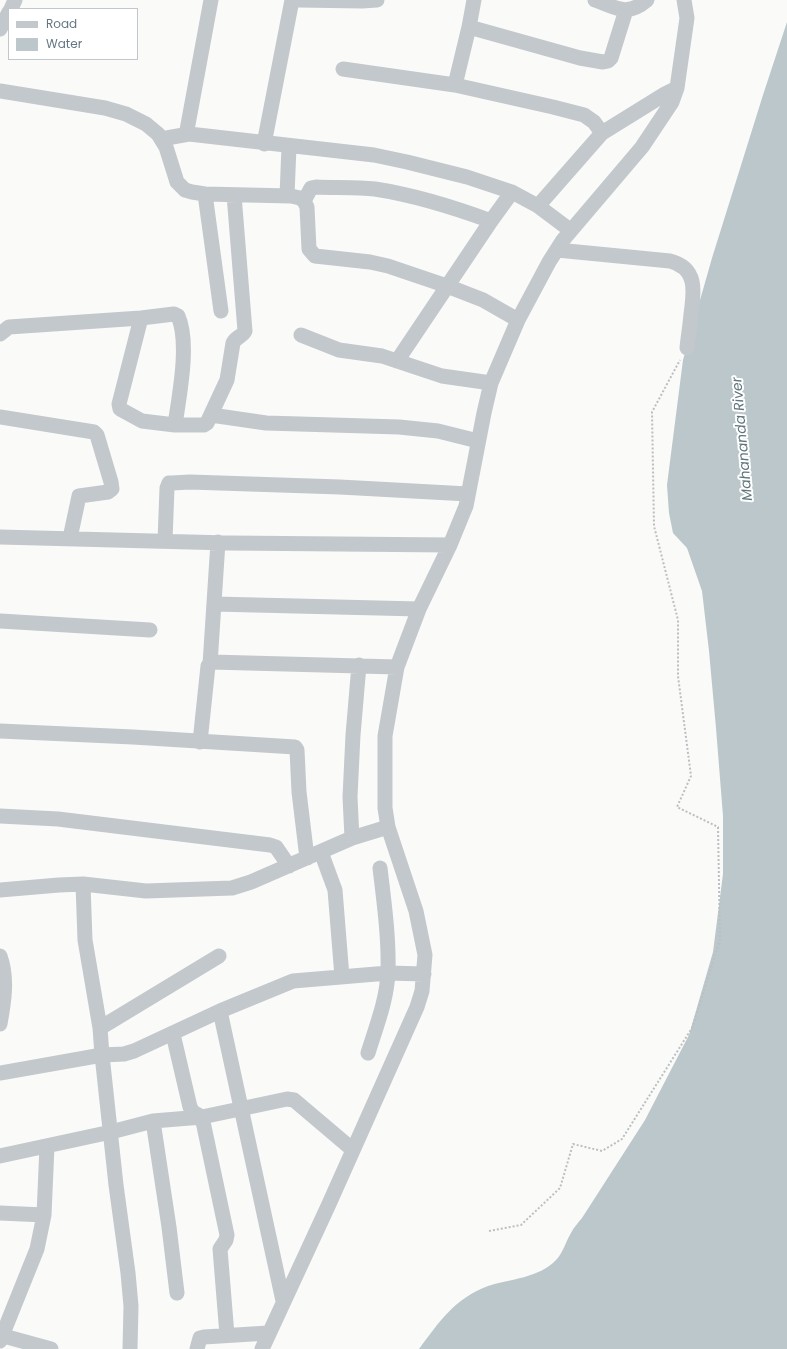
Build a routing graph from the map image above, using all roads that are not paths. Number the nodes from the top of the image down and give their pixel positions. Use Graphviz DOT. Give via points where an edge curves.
graph roads {
  1 [pos="211,0"];
  2 [pos="292,0"];
  3 [pos="299,0"];
  4 [pos="377,0"];
  5 [pos="474,0"];
  6 [pos="595,0"];
  7 [pos="647,0"];
  8 [pos="684,0"];
  9 [pos="626,10"];
  10 [pos="8,14"];
  11 [pos="469,27"];
  12 [pos="0,29"];
  13 [pos="343,69"];
  14 [pos="455,85"];
  15 [pos="677,88"];
  16 [pos="0,91"];
  17 [pos="602,132"];
  18 [pos="189,134"];
  19 [pos="161,139"];
  20 [pos="264,144"];
  21 [pos="289,146"];
  22 [pos="512,192"];
  23 [pos="206,194"];
  24 [pos="234,195"];
  25 [pos="287,196"];
  26 [pos="304,201"];
  27 [pos="538,206"];
  28 [pos="491,221"];
  29 [pos="570,230"];
  30 [pos="557,250"];
  31 [pos="447,286"];
  32 [pos="221,311"];
  33 [pos="140,318"];
  34 [pos="518,320"];
  35 [pos="0,334"];
  36 [pos="301,335"];
  37 [pos="687,348"];
  38 [pos="397,361"];
  39 [pos="491,383"];
  40 [pos="211,415"];
  41 [pos="0,417"];
  42 [pos="175,425"];
  43 [pos="478,441"];
  44 [pos="468,494"];
  45 [pos="0,537"];
  46 [pos="70,538"];
  47 [pos="165,541"];
  48 [pos="218,542"];
  49 [pos="450,545"];
  50 [pos="214,604"];
  51 [pos="420,609"];
  52 [pos="0,621"];
  53 [pos="150,630"];
  54 [pos="210,664"];
  55 [pos="359,665"];
  56 [pos="397,667"];
  57 [pos="0,731"];
  58 [pos="200,742"];
  59 [pos="0,816"];
  60 [pos="388,827"];
  61 [pos="352,838"];
  62 [pos="314,855"];
  63 [pos="289,866"];
  64 [pos="380,868"];
  65 [pos="83,884"];
  66 [pos="0,890"];
  67 [pos="0,956"];
  68 [pos="219,956"];
  69 [pos="388,973"];
  70 [pos="424,974"];
  71 [pos="342,977"];
  72 [pos="220,1011"];
  73 [pos="0,1024"];
  74 [pos="100,1028"];
  75 [pos="173,1034"];
  76 [pos="368,1053"];
  77 [pos="102,1055"];
  78 [pos="0,1073"];
  79 [pos="241,1108"];
  80 [pos="202,1117"];
  81 [pos="154,1121"];
  82 [pos="111,1132"];
  83 [pos="48,1146"];
  84 [pos="353,1150"];
  85 [pos="0,1156"];
  86 [pos="0,1213"];
  87 [pos="44,1215"];
  88 [pos="177,1293"];
  89 [pos="283,1301"];
  90 [pos="268,1333"];
  91 [pos="227,1335"];
  92 [pos="1,1337"];
  93 [pos="48,1349"];
  94 [pos="130,1349"];
  95 [pos="197,1349"];
  96 [pos="262,1349"];
  1 -- 18 [label="street" via="187,130"];
  2 -- 20 [label="street"];
  3 -- 4 [label="street"];
  5 -- 11 [label="street"];
  6 -- 9 [label="street"];
  7 -- 9 [label="street" via="634,9"];
  8 -- 15 [label="street" via="687,18"];
  9 -- 11 [label="street" via="610,58 603,62"];
  10 -- 12 [label="street"];
  11 -- 14 [label="street"];
  13 -- 14 [label="street"];
  14 -- 17 [label="street" via="584,115"];
  15 -- 17 [label="street"];
  15 -- 29 [label="street" via="672,102 642,147"];
  16 -- 19 [label="street" via="105,108 126,114 146,124"];
  17 -- 27 [label="street"];
  18 -- 19 [label="street"];
  18 -- 20 [label="street"];
  19 -- 23 [label="street" via="180,186 192,192"];
  20 -- 21 [label="street"];
  21 -- 22 [label="street" via="374,155 467,177"];
  21 -- 25 [label="street"];
  22 -- 27 [label="street"];
  22 -- 28 [label="street"];
  23 -- 24 [label="street"];
  23 -- 32 [label="street"];
  24 -- 25 [label="street"];
  24 -- 40 [label="street" via="245,331 234,340 227,380"];
  25 -- 26 [label="street"];
  26 -- 28 [label="street" via="311,188 316,187 373,189 417,197"];
  26 -- 31 [label="street" via="307,207 309,249 315,256 388,266"];
  27 -- 29 [label="street"];
  28 -- 31 [label="street"];
  29 -- 30 [label="street"];
  30 -- 34 [label="street"];
  30 -- 37 [label="street" via="670,261 683,266 688,272 694,290"];
  31 -- 34 [label="street" via="483,300"];
  31 -- 38 [label="street"];
  33 -- 35 [label="street" via="9,327"];
  33 -- 42 [label="street" via="174,314 180,321 183,365"];
  33 -- 42 [label="street" via="119,404 120,409 142,421"];
  34 -- 39 [label="street"];
  36 -- 38 [label="street" via="338,350 368,353"];
  38 -- 39 [label="street" via="442,376"];
  39 -- 43 [label="street"];
  40 -- 42 [label="street" via="204,425"];
  40 -- 43 [label="street" via="266,423 399,427 438,431"];
  41 -- 46 [label="street" via="94,432 97,435 112,489 108,492 79,496"];
  43 -- 44 [label="street"];
  44 -- 47 [label="street" via="340,487 172,483 167,488"];
  44 -- 49 [label="street" via="466,506"];
  45 -- 46 [label="street"];
  46 -- 47 [label="street"];
  47 -- 48 [label="street"];
  48 -- 49 [label="street"];
  48 -- 50 [label="street"];
  49 -- 51 [label="street"];
  50 -- 51 [label="street"];
  50 -- 54 [label="street"];
  51 -- 56 [label="street"];
  52 -- 53 [label="street"];
  54 -- 55 [label="street" via="214,662"];
  54 -- 58 [label="street"];
  55 -- 56 [label="street"];
  55 -- 61 [label="street" via="352,735"];
  56 -- 60 [label="street" via="385,736 385,808"];
  57 -- 58 [label="street"];
  58 -- 62 [label="street" via="295,747 299,792"];
  59 -- 63 [label="street" via="58,819 270,845 276,848"];
  60 -- 61 [label="street"];
  60 -- 70 [label="street" via="416,911 425,955"];
  61 -- 62 [label="street"];
  62 -- 63 [label="street"];
  62 -- 71 [label="street" via="335,890"];
  63 -- 65 [label="street" via="232,888 146,891"];
  64 -- 69 [label="street" via="387,927"];
  65 -- 66 [label="street"];
  65 -- 74 [label="street" via="85,940"];
  67 -- 73 [label="street" via="4,982"];
  68 -- 74 [label="street"];
  69 -- 70 [label="street"];
  69 -- 71 [label="street"];
  69 -- 76 [label="street" via="382,1006"];
  70 -- 84 [label="street" via="417,1007"];
  71 -- 72 [label="street" via="293,981"];
  72 -- 75 [label="street"];
  72 -- 79 [label="street"];
  74 -- 77 [label="street"];
  75 -- 77 [label="street" via="129,1053"];
  75 -- 80 [label="street" via="190,1107"];
  77 -- 78 [label="street"];
  77 -- 82 [label="street"];
  79 -- 80 [label="street"];
  79 -- 84 [label="street" via="287,1099 294,1100"];
  79 -- 89 [label="street"];
  80 -- 81 [label="street"];
  80 -- 91 [label="street" via="227,1235 220,1249"];
  81 -- 82 [label="street"];
  81 -- 88 [label="street"];
  82 -- 83 [label="street"];
  82 -- 94 [label="street" via="131,1306"];
  83 -- 85 [label="street"];
  83 -- 87 [label="street"];
  84 -- 89 [label="street"];
  86 -- 87 [label="street"];
  87 -- 92 [label="street" via="37,1250"];
  89 -- 90 [label="street"];
  90 -- 91 [label="street"];
  90 -- 96 [label="street"];
  91 -- 95 [label="street" via="201,1337"];
  92 -- 93 [label="street"];
}
